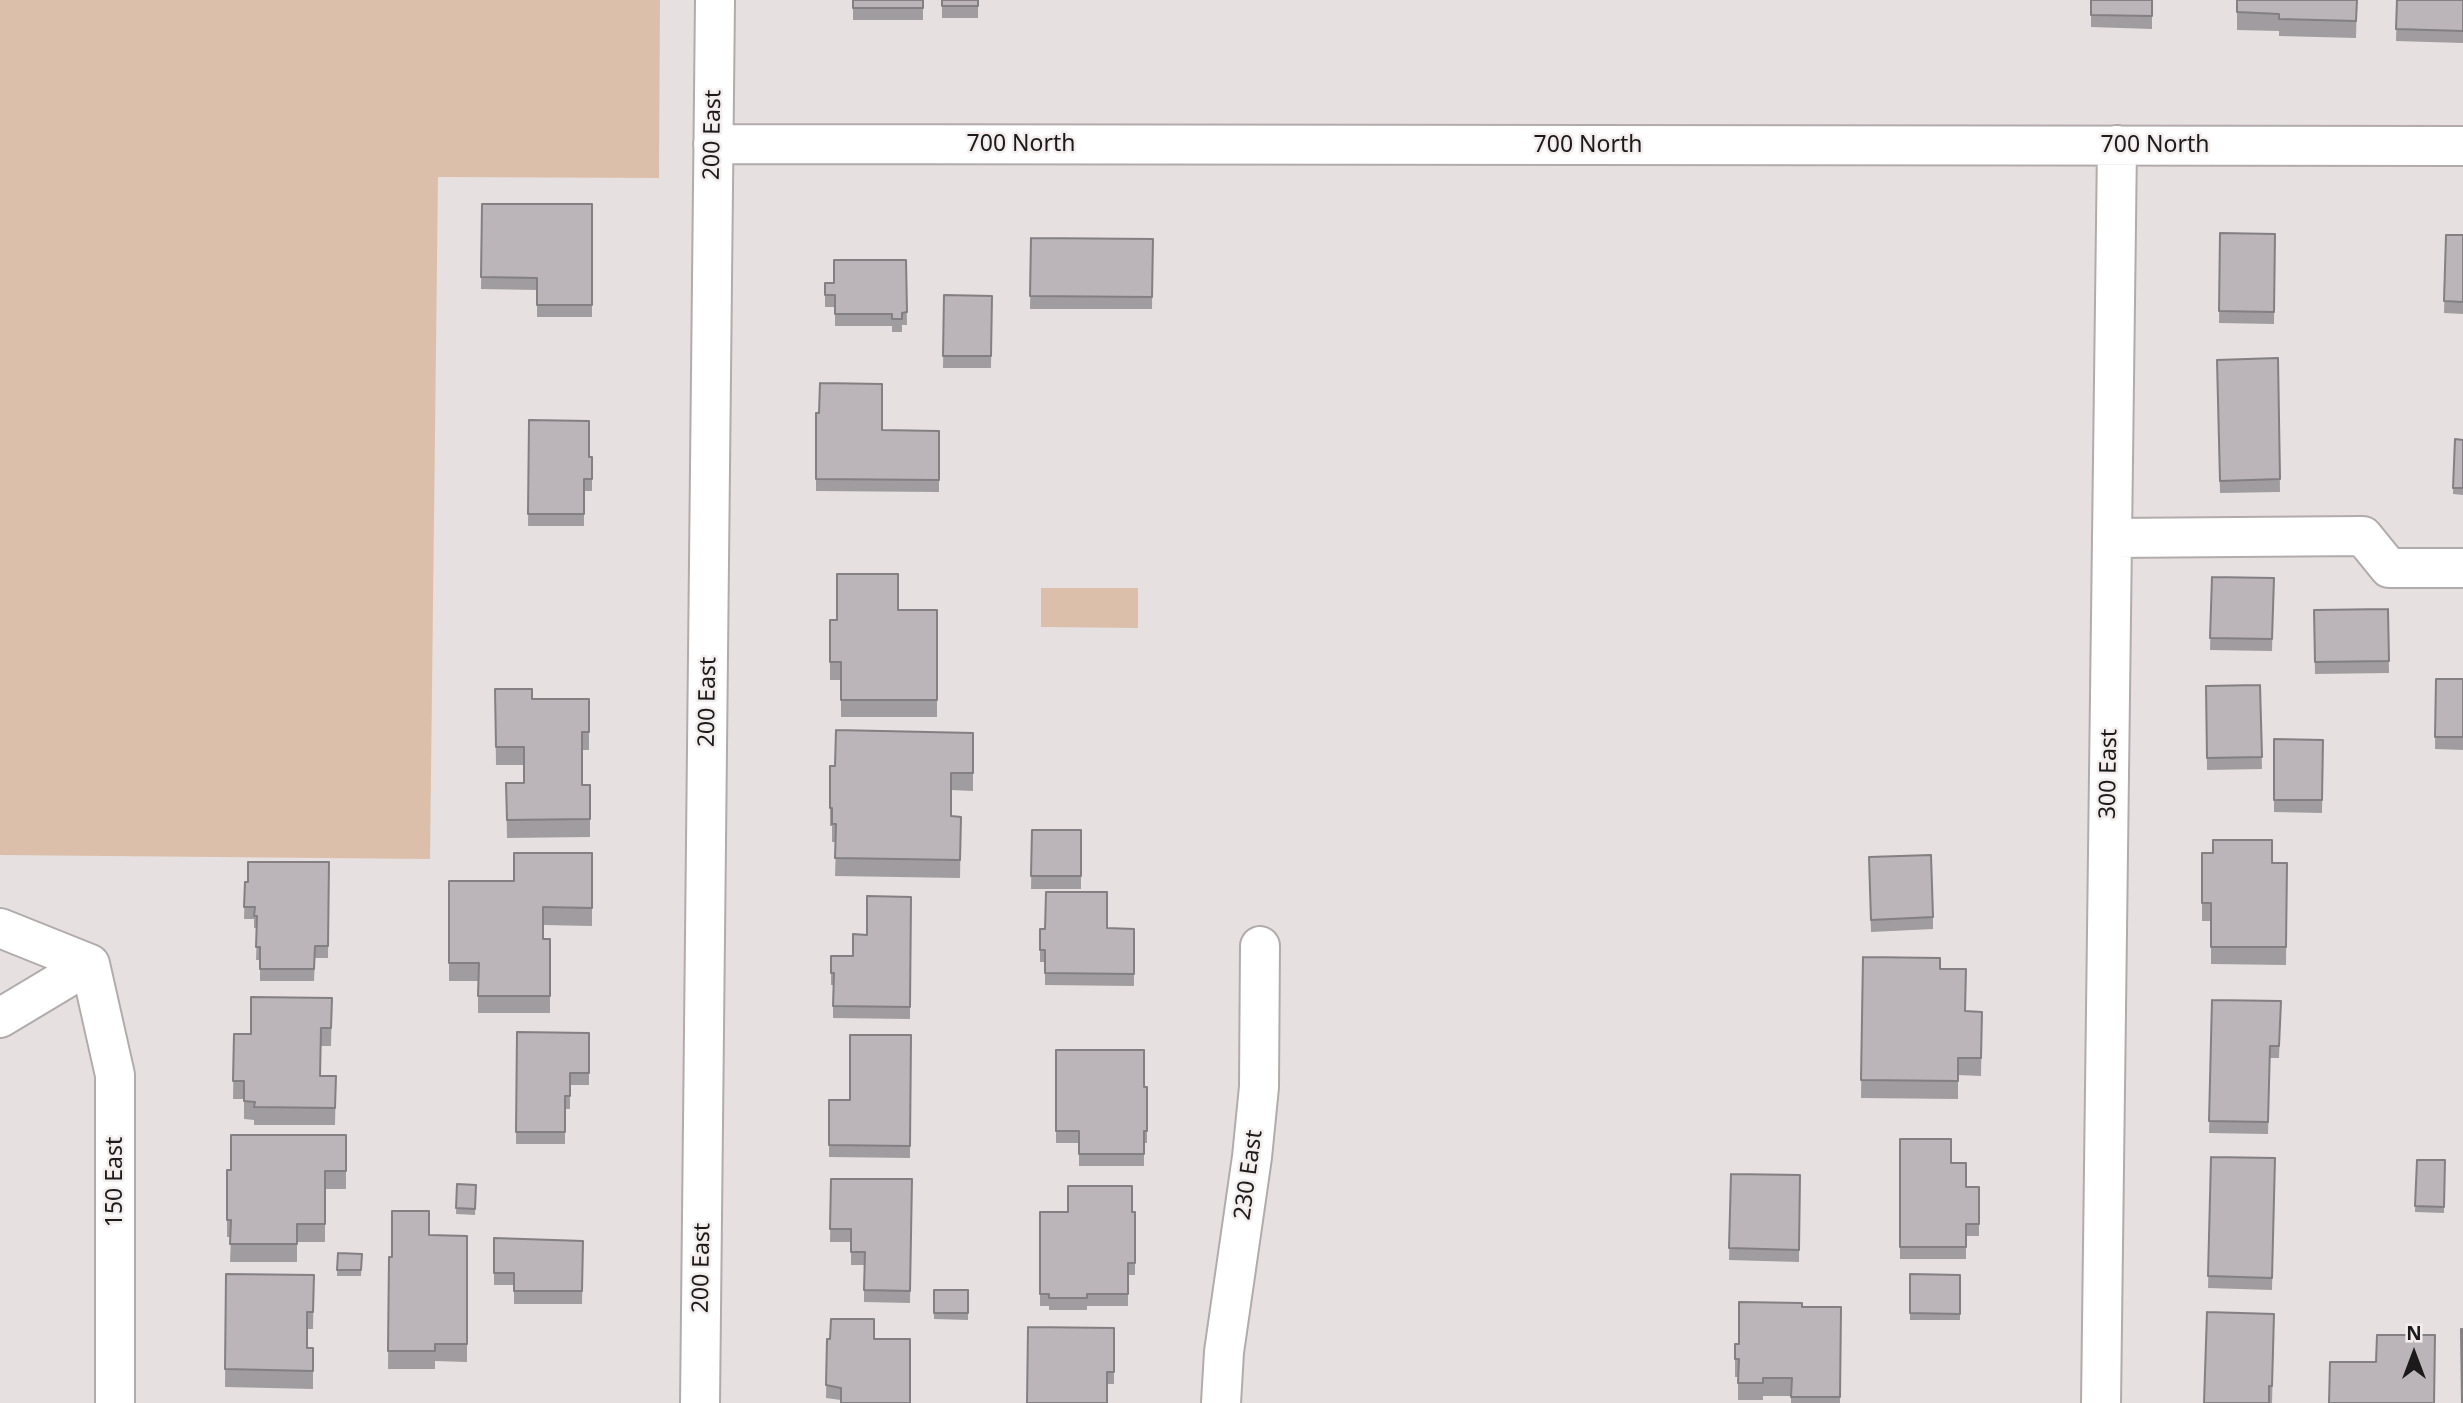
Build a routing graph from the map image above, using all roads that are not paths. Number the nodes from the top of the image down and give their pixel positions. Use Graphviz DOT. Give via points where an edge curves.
graph roads {
  1 [pos="715,0"];
  2 [pos="713,144"];
  3 [pos="2117,145"];
  4 [pos="2463,146"];
  5 [pos="2112,538"];
  6 [pos="2461,568"];
  7 [pos="0,929"];
  8 [pos="1260,946"];
  9 [pos="90,964"];
  10 [pos="0,1017"];
  11 [pos="115,1403"];
  12 [pos="701,1403"];
  13 [pos="1221,1403"];
  14 [pos="2101,1403"];
  1 -- 2 [label="street, 200 East"];
  2 -- 3 [label="street, 700 North"];
  2 -- 12 [label="street, 200 East"];
  3 -- 4 [label="street, 700 North"];
  3 -- 5 [label="street, 300 East"];
  5 -- 6 [label="street" via="2363,536 2389,568"];
  5 -- 14 [label="street, 300 East"];
  7 -- 9 [label="street"];
  8 -- 13 [label="street, 230 East" via="1259,1087"];
  9 -- 10 [label="street"];
  9 -- 11 [label="street, 150 East" via="115,1075"];
}
